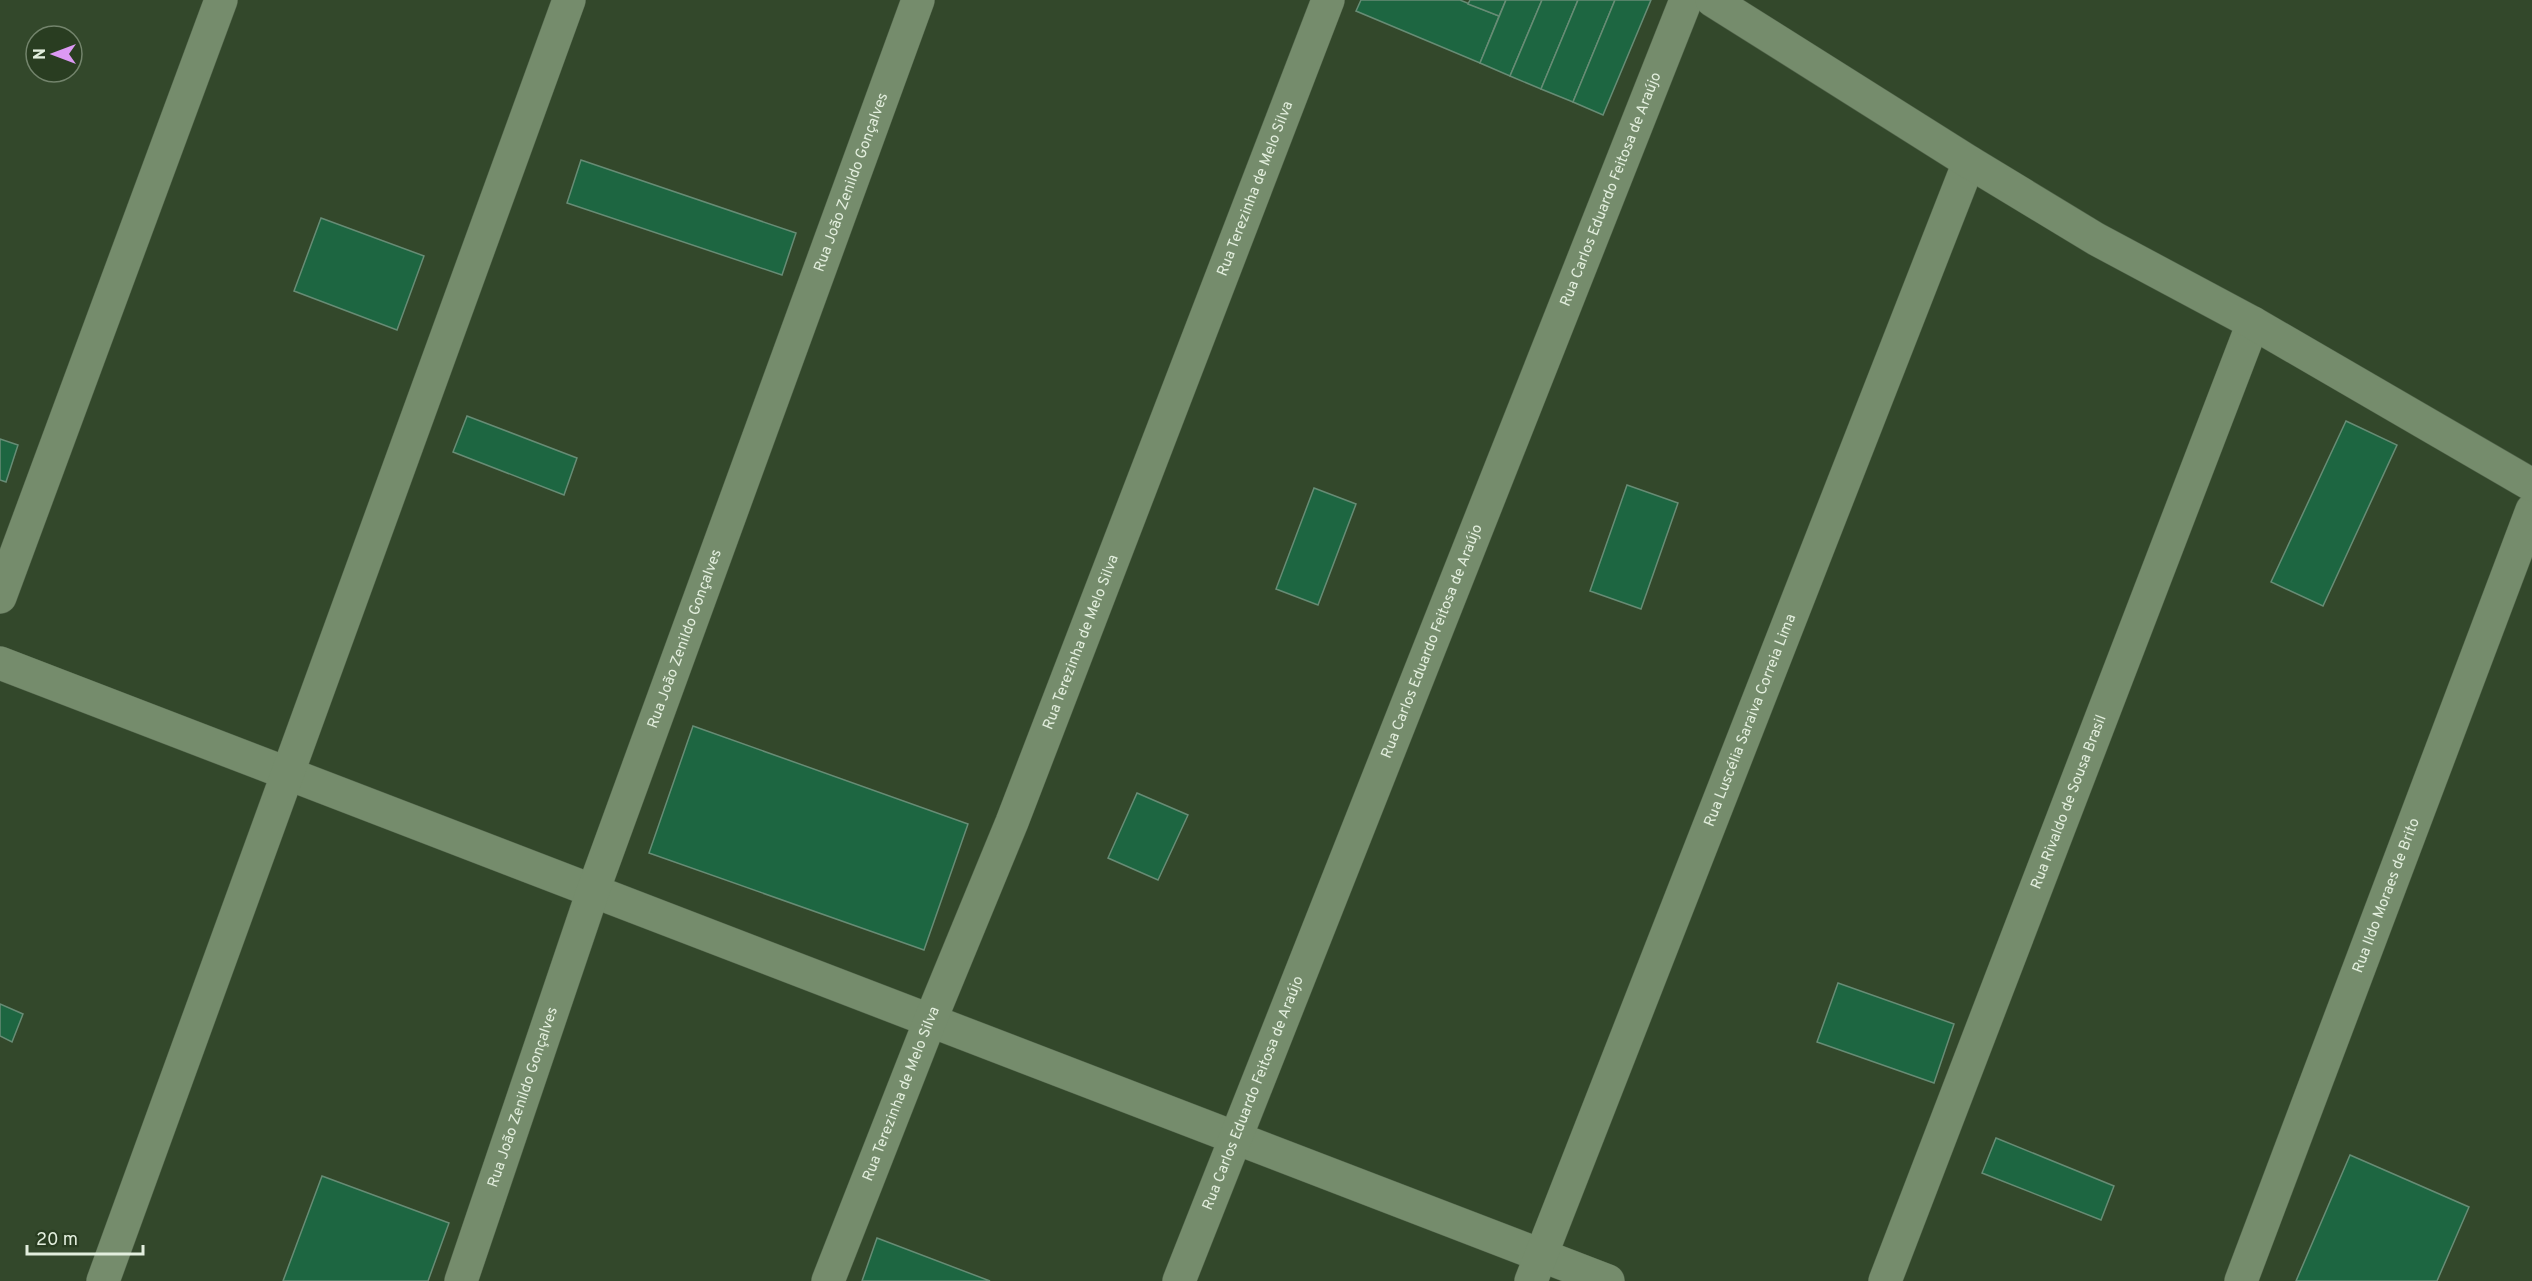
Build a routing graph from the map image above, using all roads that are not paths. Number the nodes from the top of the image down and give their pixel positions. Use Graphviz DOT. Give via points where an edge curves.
graph roads {
  1 [pos="221,0"];
  2 [pos="570,0"];
  3 [pos="918,0"];
  4 [pos="1328,0"];
  5 [pos="1686,0"];
  6 [pos="1712,0"];
  7 [pos="1969,162"];
  8 [pos="2253,323"];
  9 [pos="2532,485"];
  10 [pos="2532,510"];
  11 [pos="0,597"];
  12 [pos="0,663"];
  13 [pos="288,774"];
  14 [pos="593,891"];
  15 [pos="930,1021"];
  16 [pos="1234,1138"];
  17 [pos="1536,1268"];
  18 [pos="103,1281"];
  19 [pos="461,1281"];
  20 [pos="828,1281"];
  21 [pos="1179,1281"];
  22 [pos="1608,1281"];
  23 [pos="1885,1281"];
  24 [pos="2241,1281"];
  1 -- 11 [label="street"];
  2 -- 13 [label="street"];
  3 -- 14 [label="street, Rua João Zenildo Gonçalves"];
  4 -- 15 [label="street, Rua Terezinha de Melo Silva" via="1012,822"];
  5 -- 16 [label="street, Rua Carlos Eduardo Feitosa de Araújo"];
  6 -- 7 [label="street"];
  7 -- 8 [label="street" via="2096,239"];
  7 -- 17 [label="street, Rua Luscélia Saraiva Correia Lima"];
  8 -- 9 [label="street"];
  8 -- 23 [label="street, Rua Rivaldo de Sousa Brasil"];
  10 -- 24 [label="street, Rua Ildo Moraes de Brito"];
  12 -- 13 [label="street"];
  13 -- 14 [label="street"];
  13 -- 18 [label="street"];
  14 -- 15 [label="street"];
  14 -- 19 [label="street, Rua João Zenildo Gonçalves"];
  15 -- 16 [label="street"];
  15 -- 20 [label="street, Rua Terezinha de Melo Silva"];
  16 -- 17 [label="street"];
  16 -- 21 [label="street, Rua Carlos Eduardo Feitosa de Araújo"];
  17 -- 22 [label="street"];
}
